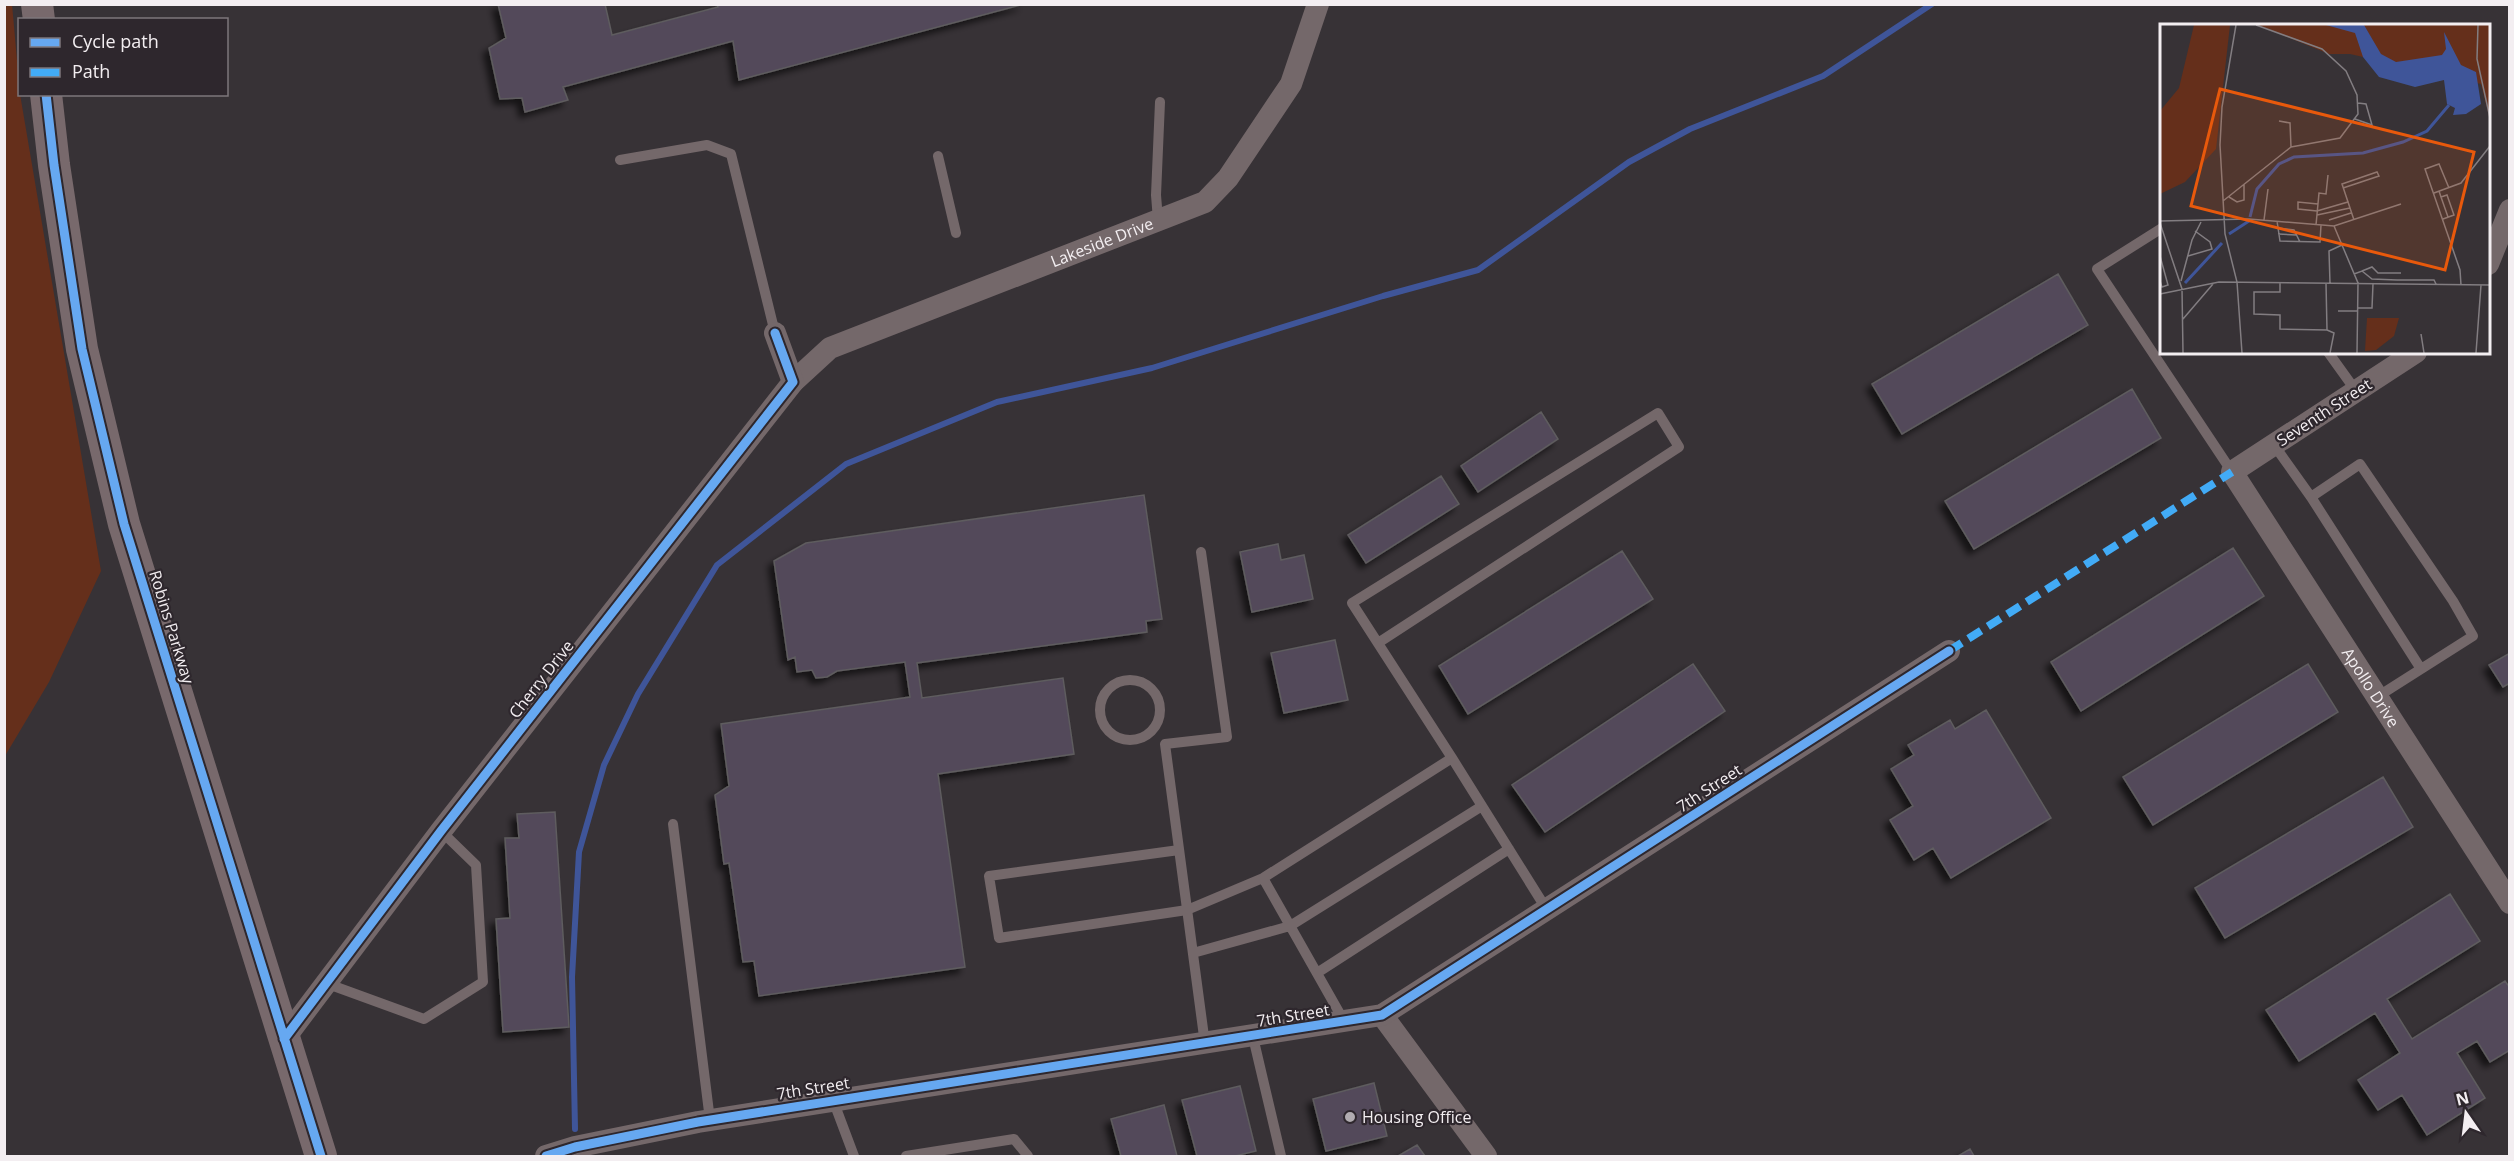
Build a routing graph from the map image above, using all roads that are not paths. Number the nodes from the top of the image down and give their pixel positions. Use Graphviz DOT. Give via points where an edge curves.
graph roads {
  1 [pos="1318,4"];
  2 [pos="46,96"];
  3 [pos="1160,102"];
  4 [pos="938,156"];
  5 [pos="620,160"];
  6 [pos="2510,210"];
  7 [pos="1158,221"];
  8 [pos="2160,229"];
  9 [pos="956,233"];
  10 [pos="2490,259"];
  11 [pos="775,333"];
  12 [pos="2329,354"];
  13 [pos="2413,354"];
  14 [pos="793,382"];
  15 [pos="2356,391"];
  16 [pos="2274,445"];
  17 [pos="2232,472"];
  18 [pos="2311,497"];
  19 [pos="1201,552"];
  20 [pos="1378,643"];
  21 [pos="1949,651"];
  22 [pos="2421,669"];
  23 [pos="2377,697"];
  24 [pos="1152,732"];
  25 [pos="1165,744"];
  26 [pos="1452,758"];
  27 [pos="1482,806"];
  28 [pos="673,824"];
  29 [pos="441,831"];
  30 [pos="1509,849"];
  31 [pos="1179,850"];
  32 [pos="1263,878"];
  33 [pos="2510,903"];
  34 [pos="1187,910"];
  35 [pos="1547,910"];
  36 [pos="1290,926"];
  37 [pos="1193,953"];
  38 [pos="1317,973"];
  39 [pos="328,984"];
  40 [pos="1382,1016"];
  41 [pos="1344,1022"];
  42 [pos="1253,1036"];
  43 [pos="284,1039"];
  44 [pos="1205,1044"];
  45 [pos="833,1100"];
  46 [pos="710,1120"];
  47 [pos="321,1156"];
  48 [pos="546,1156"];
  49 [pos="854,1156"];
  50 [pos="906,1156"];
  51 [pos="1028,1156"];
  52 [pos="1281,1156"];
  53 [pos="1486,1156"];
  1 -- 7 [label="street, Lakeside Drive" via="1291,84 1228,178 1204,202"];
  2 -- 43 [label="street, Robins Parkway" via="82,349 124,524"];
  3 -- 7 [label="lane"];
  4 -- 9 [label="lane"];
  5 -- 11 [label="lane" via="707,145 731,154"];
  6 -- 10 [label="street"];
  7 -- 14 [label="street, Lakeside Drive" via="830,348"];
  8 -- 17 [label="lane" via="2097,269"];
  11 -- 14 [label="street"];
  12 -- 15 [label="lane"];
  13 -- 15 [label="street, Seventh Street"];
  14 -- 29 [label="street, Cherry Drive"];
  15 -- 16 [label="street, Seventh Street"];
  16 -- 17 [label="street, Seventh Street"];
  16 -- 18 [label="lane"];
  17 -- 23 [label="street, Apollo Drive"];
  18 -- 22 [label="lane"];
  18 -- 22 [label="lane" via="2360,464 2453,601 2473,636"];
  19 -- 25 [label="lane" via="1227,737"];
  20 -- 20 [label="lane" via="1352,603 1658,413 1679,447"];
  20 -- 26 [label="lane"];
  21 -- 35 [label="street, 7th Street"];
  22 -- 23 [label="lane"];
  23 -- 33 [label="street, Apollo Drive"];
  24 -- 24 [label="lane" via="1144,738 1124,740 1106,729 1101,721 1101,700 1114,684 1133,680 1151,687 1161,714"];
  24 -- 25 [label="lane"];
  25 -- 31 [label="lane"];
  26 -- 27 [label="lane"];
  26 -- 32 [label="lane"];
  27 -- 30 [label="lane"];
  27 -- 36 [label="lane"];
  28 -- 46 [label="lane"];
  29 -- 39 [label="street, Cherry Drive"];
  29 -- 39 [label="lane" via="476,865 483,982 424,1019"];
  30 -- 35 [label="lane"];
  30 -- 38 [label="lane"];
  31 -- 34 [label="lane"];
  31 -- 34 [label="lane" via="989,876 999,938"];
  32 -- 34 [label="lane"];
  32 -- 36 [label="lane"];
  34 -- 37 [label="lane"];
  35 -- 40 [label="street, 7th Street"];
  36 -- 37 [label="lane"];
  36 -- 38 [label="lane"];
  37 -- 44 [label="lane"];
  38 -- 41 [label="lane"];
  39 -- 43 [label="street, Cherry Drive"];
  40 -- 41 [label="street, 7th Street"];
  40 -- 53 [label="street"];
  41 -- 42 [label="street, 7th Street"];
  42 -- 44 [label="street, 7th Street"];
  42 -- 52 [label="lane"];
  43 -- 47 [label="street, Robins Parkway"];
  44 -- 45 [label="street, 7th Street"];
  45 -- 46 [label="street, 7th Street"];
  45 -- 49 [label="lane"];
  46 -- 48 [label="street, 7th Street"];
  50 -- 51 [label="lane" via="1014,1139"];
}
